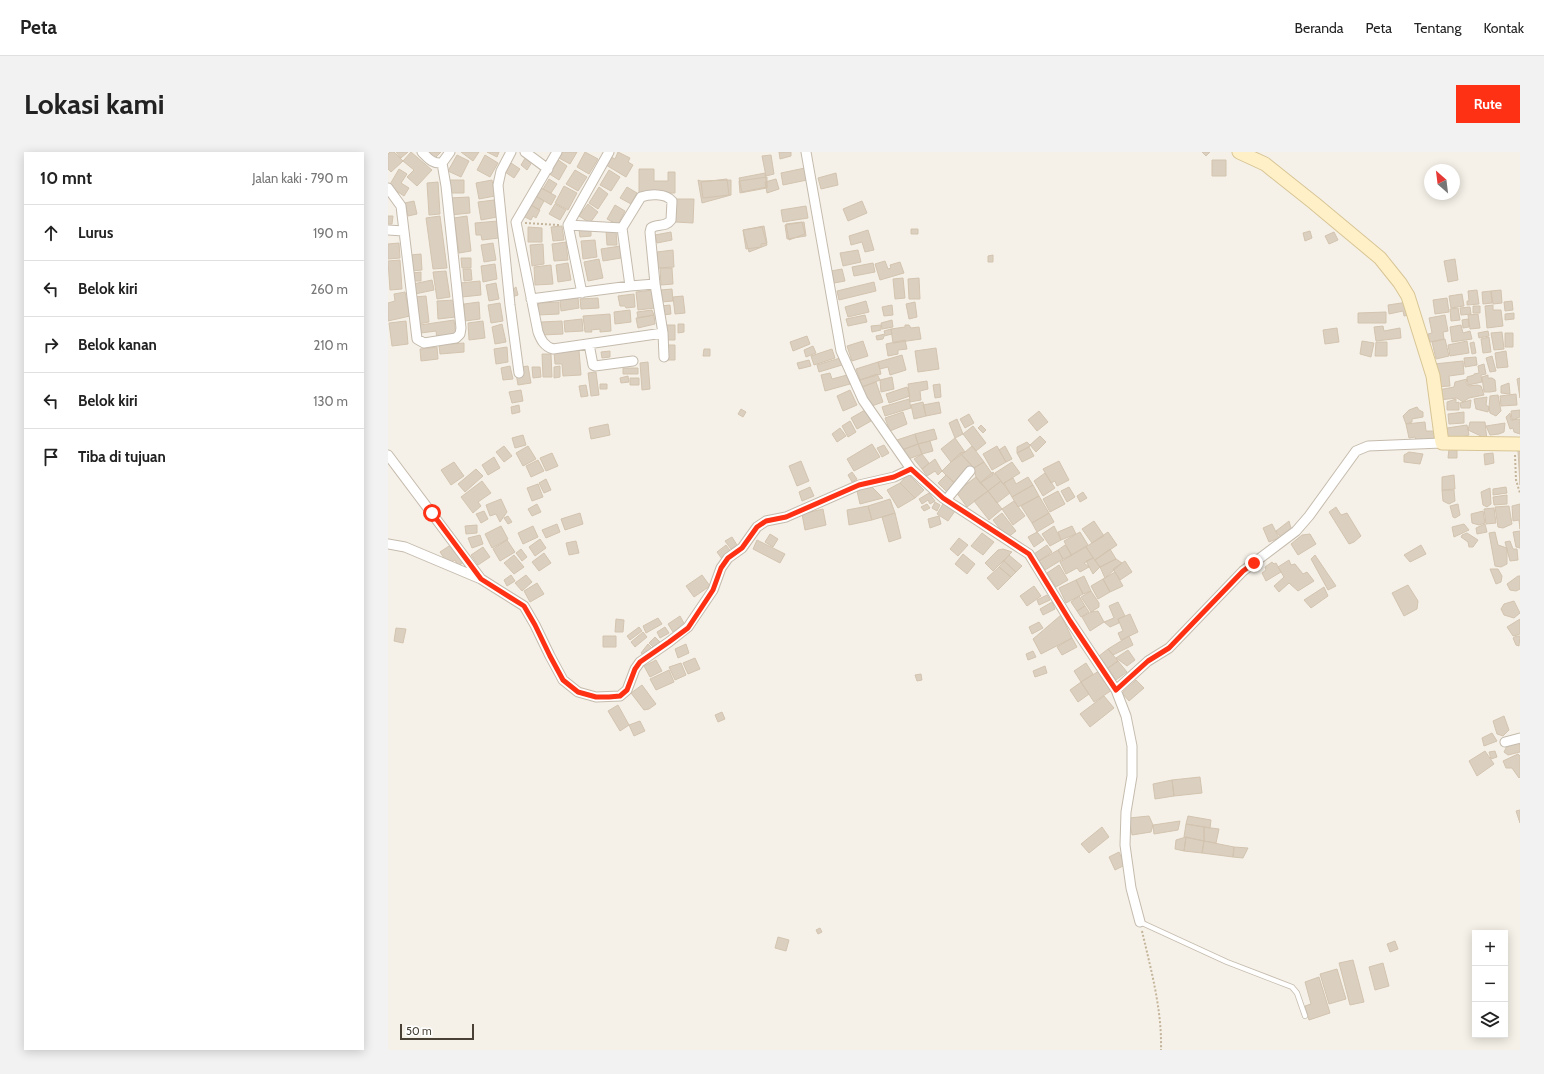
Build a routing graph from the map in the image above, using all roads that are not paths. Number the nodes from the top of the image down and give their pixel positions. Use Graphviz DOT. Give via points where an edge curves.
graph roads {
  1 [pos="422,152"];
  2 [pos="450,152"];
  3 [pos="510,152"];
  4 [pos="525,152"];
  5 [pos="558,152"];
  6 [pos="609,152"];
  7 [pos="806,152"];
  8 [pos="1239,152"];
  9 [pos="442,163"];
  10 [pos="548,169"];
  11 [pos="388,188"];
  12 [pos="568,225"];
  13 [pos="622,228"];
  14 [pos="388,230"];
  15 [pos="403,231"];
  16 [pos="655,284"];
  17 [pos="630,286"];
  18 [pos="582,294"];
  19 [pos="531,299"];
  20 [pos="663,333"];
  21 [pos="590,344"];
  22 [pos="664,357"];
  23 [pos="633,362"];
  24 [pos="519,373"];
  25 [pos="1442,443"];
  26 [pos="1518,444"];
  27 [pos="388,455"];
  28 [pos="911,469"];
  29 [pos="970,471"];
  30 [pos="946,500"];
  31 [pos="388,544"];
  32 [pos="481,579"];
  33 [pos="1116,690"];
  34 [pos="1520,738"];
  35 [pos="1505,742"];
  36 [pos="1140,922"];
  37 [pos="1305,1016"];
  1 -- 9 [label="street" via="432,162"];
  2 -- 9 [label="street"];
  3 -- 24 [label="street" via="498,185"];
  4 -- 10 [label="street"];
  5 -- 10 [label="street"];
  6 -- 12 [label="street"];
  7 -- 28 [label="street" via="841,351 863,400"];
  8 -- 25 [label="street" via="1265,164 1314,203 1380,258 1400,283 1408,296 1433,376"];
  9 -- 15 [label="street" via="461,328 456,338 424,343 417,339"];
  10 -- 19 [label="street" via="516,222"];
  11 -- 15 [label="street" via="401,206"];
  12 -- 13 [label="street"];
  12 -- 18 [label="street"];
  13 -- 16 [label="street" via="641,198 662,196 672,201 672,217 669,223 651,228"];
  13 -- 17 [label="street"];
  14 -- 15 [label="street"];
  16 -- 17 [label="street"];
  16 -- 20 [label="street"];
  17 -- 18 [label="street"];
  18 -- 19 [label="street"];
  19 -- 21 [label="street" via="538,332 544,344 553,349"];
  20 -- 21 [label="street"];
  20 -- 22 [label="street"];
  21 -- 23 [label="street" via="595,366"];
  25 -- 26 [label="street"];
  25 -- 33 [label="street" via="1368,446 1356,451 1310,516 1296,531 1243,571 1169,648 1148,661"];
  27 -- 32 [label="street"];
  28 -- 30 [label="street"];
  28 -- 32 [label="street" via="894,477 859,485 786,517 766,521 757,527 742,548 728,558 721,568 713,590 688,628 640,662 627,690 620,696 596,697 578,692 563,680 524,606"];
  29 -- 30 [label="street"];
  30 -- 33 [label="street" via="1029,554"];
  31 -- 32 [label="street" via="404,547"];
  33 -- 36 [label="street" via="1126,716 1132,746 1132,776 1126,812 1125,845 1131,888"];
  34 -- 35 [label="street"];
  36 -- 37 [label="lane" via="1228,962 1292,987 1297,993"];
}
